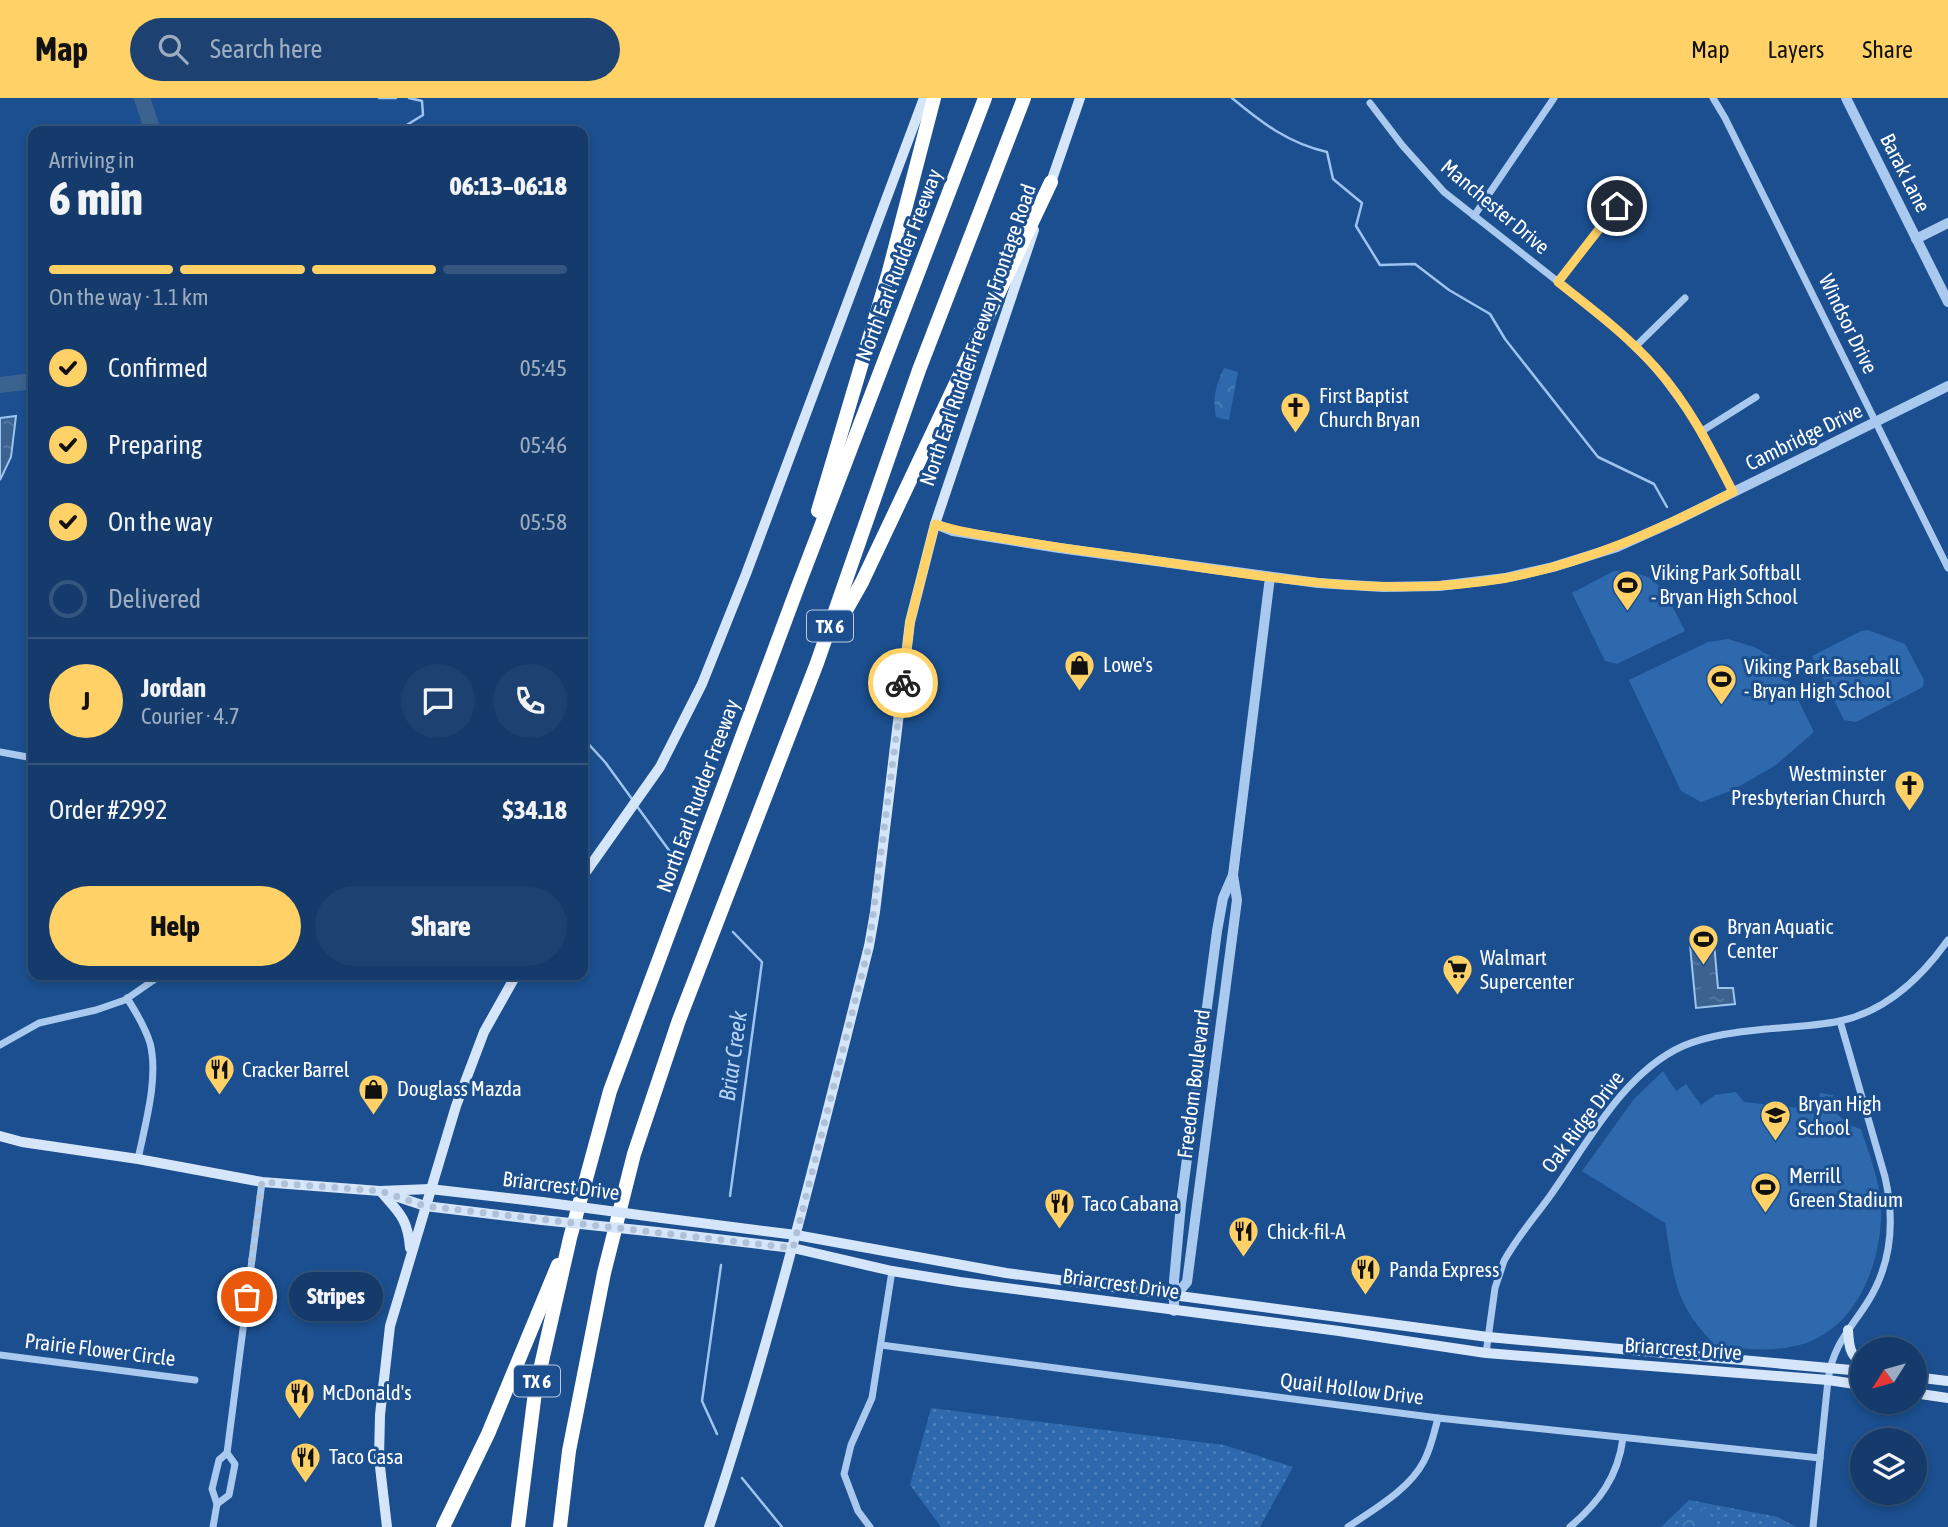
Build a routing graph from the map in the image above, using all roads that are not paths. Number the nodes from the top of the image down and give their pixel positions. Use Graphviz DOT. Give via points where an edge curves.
graph roads {
  1 [pos="924,98"];
  2 [pos="934,98"];
  3 [pos="985,98"];
  4 [pos="1024,98"];
  5 [pos="1080,98"];
  6 [pos="1554,98"];
  7 [pos="1713,98"];
  8 [pos="1846,98"];
  9 [pos="1370,103"];
  10 [pos="1051,183"];
  11 [pos="1632,187"];
  12 [pos="1474,216"];
  13 [pos="1948,223"];
  14 [pos="1916,239"];
  15 [pos="1558,282"];
  16 [pos="1685,298"];
  17 [pos="1948,302"];
  18 [pos="1635,347"];
  19 [pos="1948,386"];
  20 [pos="1756,397"];
  21 [pos="1877,423"];
  22 [pos="1702,431"];
  23 [pos="1733,492"];
  24 [pos="935,524"];
  25 [pos="1948,568"];
  26 [pos="1270,577"];
  27 [pos="797,589"];
  28 [pos="817,663"];
  29 [pos="0,752"];
  30 [pos="28,757"];
  31 [pos="588,867"];
  32 [pos="1233,875"];
  33 [pos="1948,940"];
  34 [pos="154,980"];
  35 [pos="513,980"];
  36 [pos="1209,990"];
  37 [pos="1225,992"];
  38 [pos="127,998"];
  39 [pos="1840,1021"];
  40 [pos="0,1045"];
  41 [pos="1199,1074"];
  42 [pos="1214,1076"];
  43 [pos="0,1136"];
  44 [pos="1189,1147"];
  45 [pos="1205,1149"];
  46 [pos="138,1159"];
  47 [pos="262,1182"];
  48 [pos="430,1189"];
  49 [pos="380,1191"];
  50 [pos="425,1206"];
  51 [pos="796,1235"];
  52 [pos="570,1238"];
  53 [pos="793,1248"];
  54 [pos="410,1257"];
  55 [pos="892,1271"];
  56 [pos="1176,1295"];
  57 [pos="1174,1311"];
  58 [pos="1848,1330"];
  59 [pos="1489,1337"];
  60 [pos="881,1345"];
  61 [pos="1850,1351"];
  62 [pos="1486,1353"];
  63 [pos="0,1355"];
  64 [pos="1830,1367"];
  65 [pos="1850,1370"];
  66 [pos="1927,1379"];
  67 [pos="195,1380"];
  68 [pos="1828,1380"];
  69 [pos="1948,1381"];
  70 [pos="1850,1383"];
  71 [pos="1927,1394"];
  72 [pos="1946,1396"];
  73 [pos="1438,1418"];
  74 [pos="1623,1438"];
  75 [pos="227,1453"];
  76 [pos="1820,1458"];
  77 [pos="217,1504"];
  78 [pos="213,1527"];
  79 [pos="387,1527"];
  80 [pos="443,1527"];
  81 [pos="518,1527"];
  82 [pos="561,1527"];
  83 [pos="709,1527"];
  84 [pos="870,1527"];
  85 [pos="1348,1527"];
  86 [pos="1570,1527"];
  87 [pos="1813,1527"];
  1 -- 31 [label="main road" via="702,684 660,767"];
  2 -- 27 [label="highway"];
  3 -- 27 [label="highway, North Earl Rudder Freeway / TX 6"];
  4 -- 28 [label="highway, TX 6" via="919,370"];
  5 -- 10 [label="main road, North Earl Rudder Freeway Frontage Road"];
  6 -- 12 [label="street"];
  7 -- 21 [label="street, Windsor Drive"];
  8 -- 14 [label="street, Barak Lane"];
  9 -- 12 [label="street, Manchester Drive" via="1429,177"];
  10 -- 24 [label="main road, North Earl Rudder Freeway Frontage Road"];
  10 -- 28 [label="highway" via="862,582"];
  11 -- 15 [label="street"];
  12 -- 15 [label="street, Manchester Drive"];
  13 -- 14 [label="street"];
  14 -- 17 [label="street, Barak Lane"];
  15 -- 18 [label="street, Manchester Drive"];
  16 -- 18 [label="street"];
  18 -- 22 [label="street, Manchester Drive"];
  19 -- 21 [label="street, Cambridge Drive"];
  20 -- 22 [label="street"];
  21 -- 23 [label="street, Cambridge Drive"];
  21 -- 25 [label="street, Windsor Drive"];
  22 -- 23 [label="street, Manchester Drive"];
  23 -- 26 [label="street, Cambridge Drive" via="1616,547 1505,578 1383,587"];
  24 -- 26 [label="street, Cambridge Drive" via="1059,548"];
  24 -- 51 [label="main road, North Earl Rudder Freeway Frontage Road" via="910,622 869,946"];
  26 -- 32 [label="street, Freedom Boulevard"];
  27 -- 52 [label="highway, North Earl Rudder Freeway / TX 6" via="610,1091"];
  28 -- 82 [label="highway, TX 6" via="680,1020 634,1154 604,1273 569,1451"];
  29 -- 30 [label="street"];
  32 -- 36 [label="street, Freedom Boulevard" via="1223,898"];
  32 -- 37 [label="street, Freedom Boulevard" via="1237,900"];
  33 -- 39 [label="street, Oak Ridge Drive" via="1910,986 1874,1008"];
  34 -- 38 [label="street"];
  35 -- 48 [label="main road" via="484,1032"];
  36 -- 37 [label="street"];
  36 -- 41 [label="street, Freedom Boulevard"];
  37 -- 42 [label="street, Freedom Boulevard"];
  38 -- 40 [label="street" via="39,1023"];
  38 -- 46 [label="street" via="150,1044 152,1072"];
  39 -- 58 [label="street" via="1885,1177 1891,1217 1880,1278"];
  39 -- 59 [label="street, Oak Ridge Drive" via="1706,1038 1671,1052 1641,1073 1508,1252 1495,1288"];
  41 -- 42 [label="street"];
  41 -- 44 [label="street, Freedom Boulevard"];
  42 -- 45 [label="street, Freedom Boulevard"];
  43 -- 46 [label="main road, Briarcrest Drive"];
  44 -- 45 [label="street"];
  44 -- 56 [label="street, Freedom Boulevard"];
  45 -- 56 [label="street, Freedom Boulevard" via="1187,1282"];
  46 -- 47 [label="main road, Briarcrest Drive"];
  47 -- 49 [label="main road, Briarcrest Drive"];
  47 -- 75 [label="street"];
  48 -- 49 [label="main road, Briarcrest Drive"];
  48 -- 50 [label="main road"];
  48 -- 51 [label="main road, Briarcrest Drive, bridge"];
  49 -- 50 [label="main road, Briarcrest Drive"];
  49 -- 54 [label="main road" via="409,1229"];
  50 -- 53 [label="main road, Briarcrest Drive, bridge"];
  50 -- 54 [label="main road"];
  51 -- 53 [label="main road, North Earl Rudder Freeway Frontage Road"];
  51 -- 56 [label="main road, Briarcrest Drive" via="1006,1273"];
  52 -- 80 [label="highway" via="488,1434"];
  52 -- 81 [label="highway, North Earl Rudder Freeway / TX 6" via="535,1392"];
  53 -- 55 [label="main road, Briarcrest Drive"];
  53 -- 83 [label="main road, North Earl Rudder Freeway Frontage Road" via="744,1424"];
  54 -- 79 [label="main road" via="390,1326 380,1415 379,1458"];
  55 -- 57 [label="main road, Briarcrest Drive"];
  55 -- 60 [label="street"];
  56 -- 57 [label="street, Freedom Boulevard"];
  56 -- 59 [label="main road, Briarcrest Drive"];
  57 -- 62 [label="main road, Briarcrest Drive"];
  58 -- 61 [label="main road"];
  58 -- 64 [label="street"];
  59 -- 62 [label="street, Oak Ridge Drive"];
  59 -- 64 [label="main road, Briarcrest Drive"];
  60 -- 73 [label="street, Quail Hollow Drive"];
  60 -- 84 [label="street" via="872,1398 844,1474 858,1511"];
  62 -- 68 [label="main road, Briarcrest Drive"];
  63 -- 67 [label="street, Prairie Flower Circle"];
  64 -- 65 [label="main road, Briarcrest Drive"];
  64 -- 68 [label="street"];
  66 -- 69 [label="main road"];
  68 -- 70 [label="main road, Briarcrest Drive"];
  68 -- 76 [label="street"];
  71 -- 72 [label="main road"];
  73 -- 74 [label="street, Quail Hollow Drive"];
  73 -- 85 [label="street" via="1423,1464 1392,1497"];
  74 -- 76 [label="street, Quail Hollow Drive"];
  74 -- 86 [label="street" via="1621,1457 1603,1495"];
  75 -- 77 [label="street" via="219,1460 212,1489"];
  75 -- 77 [label="street" via="235,1464 231,1485 229,1495"];
  76 -- 87 [label="street"];
  77 -- 78 [label="street"];
}
